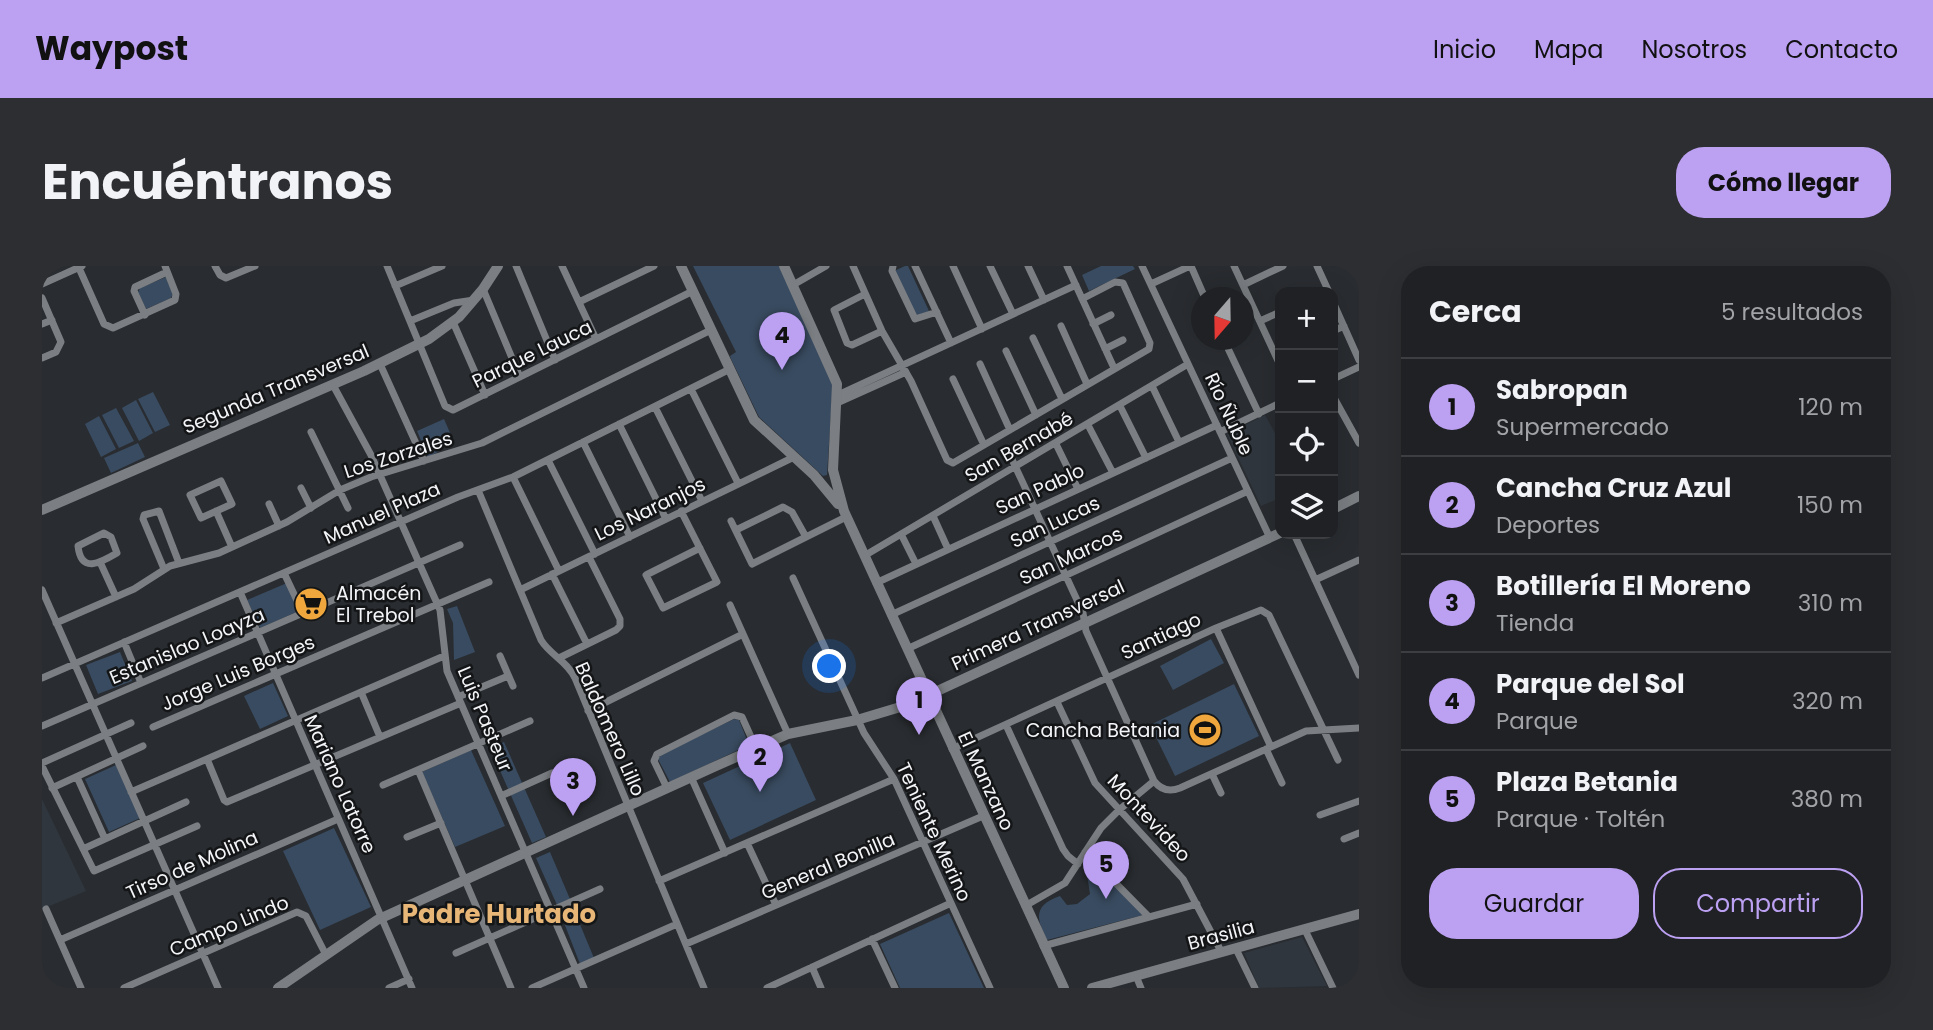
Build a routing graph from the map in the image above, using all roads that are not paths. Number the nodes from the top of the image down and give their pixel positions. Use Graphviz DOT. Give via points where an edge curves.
graph roads {
  1 [pos="51,266"];
  2 [pos="215,266"];
  3 [pos="255,266"];
  4 [pos="387,266"];
  5 [pos="442,266"];
  6 [pos="516,266"];
  7 [pos="563,266"];
  8 [pos="654,266"];
  9 [pos="681,266"];
  10 [pos="784,266"];
  11 [pos="827,266"];
  12 [pos="853,266"];
  13 [pos="893,266"];
  14 [pos="915,266"];
  15 [pos="953,266"];
  16 [pos="990,266"];
  17 [pos="1028,266"];
  18 [pos="1067,266"];
  19 [pos="1142,266"];
  20 [pos="1190,266"];
  21 [pos="1234,266"];
  22 [pos="1283,266"];
  23 [pos="1317,266"];
  24 [pos="80,267"];
  25 [pos="496,267"];
  26 [pos="166,269"];
  27 [pos="42,270"];
  28 [pos="42,284"];
  29 [pos="1151,284"];
  30 [pos="793,285"];
  31 [pos="1076,285"];
  32 [pos="1243,285"];
  33 [pos="395,286"];
  34 [pos="1200,287"];
  35 [pos="1325,287"];
  36 [pos="483,289"];
  37 [pos="693,291"];
  38 [pos="865,294"];
  39 [pos="42,298"];
  40 [pos="1082,299"];
  41 [pos="474,300"];
  42 [pos="1044,300"];
  43 [pos="579,302"];
  44 [pos="937,312"];
  45 [pos="1338,313"];
  46 [pos="1013,314"];
  47 [pos="1275,314"];
  48 [pos="145,315"];
  49 [pos="1111,315"];
  50 [pos="52,320"];
  51 [pos="410,321"];
  52 [pos="1260,321"];
  53 [pos="453,322"];
  54 [pos="42,324"];
  55 [pos="1093,324"];
  56 [pos="1061,326"];
  57 [pos="1344,326"];
  58 [pos="982,329"];
  59 [pos="1338,329"];
  60 [pos="712,330"];
  61 [pos="882,331"];
  62 [pos="1033,338"];
  63 [pos="596,340"];
  64 [pos="1123,340"];
  65 [pos="951,343"];
  66 [pos="419,344"];
  67 [pos="1105,349"];
  68 [pos="1229,350"];
  69 [pos="1006,351"];
  70 [pos="1275,351"];
  71 [pos="42,358"];
  72 [pos="555,360"];
  73 [pos="1359,360"];
  74 [pos="380,364"];
  75 [pos="980,364"];
  76 [pos="1188,364"];
  77 [pos="1359,367"];
  78 [pos="1114,368"];
  79 [pos="730,369"];
  80 [pos="904,369"];
  81 [pos="520,377"];
  82 [pos="1338,377"];
  83 [pos="953,379"];
  84 [pos="1087,384"];
  85 [pos="333,385"];
  86 [pos="1152,386"];
  87 [pos="691,389"];
  88 [pos="485,395"];
  89 [pos="838,399"];
  90 [pos="1062,399"];
  91 [pos="1120,405"];
  92 [pos="1338,405"];
  93 [pos="1275,406"];
  94 [pos="655,407"];
  95 [pos="1258,414"];
  96 [pos="1036,415"];
  97 [pos="619,424"];
  98 [pos="1088,425"];
  99 [pos="1218,428"];
  100 [pos="1010,430"];
  101 [pos="311,432"];
  102 [pos="583,442"];
  103 [pos="1179,442"];
  104 [pos="1359,443"];
  105 [pos="1056,444"];
  106 [pos="984,445"];
  107 [pos="1010,454"];
  108 [pos="794,457"];
  109 [pos="1146,458"];
  110 [pos="1232,458"];
  111 [pos="548,460"];
  112 [pos="424,461"];
  113 [pos="1016,468"];
  114 [pos="1113,473"];
  115 [pos="380,475"];
  116 [pos="513,477"];
  117 [pos="834,477"];
  118 [pos="738,483"];
  119 [pos="823,484"];
  120 [pos="301,488"];
  121 [pos="1079,489"];
  122 [pos="340,490"];
  123 [pos="478,490"];
  124 [pos="1248,491"];
  125 [pos="1359,496"];
  126 [pos="702,501"];
  127 [pos="269,504"];
  128 [pos="1338,506"];
  129 [pos="310,508"];
  130 [pos="348,508"];
  131 [pos="1035,509"];
  132 [pos="42,510"];
  133 [pos="216,511"];
  134 [pos="681,511"];
  135 [pos="845,514"];
  136 [pos="933,516"];
  137 [pos="666,519"];
  138 [pos="731,521"];
  139 [pos="401,522"];
  140 [pos="279,526"];
  141 [pos="736,530"];
  142 [pos="901,534"];
  143 [pos="1275,535"];
  144 [pos="630,537"];
  145 [pos="806,537"];
  146 [pos="1296,539"];
  147 [pos="1050,542"];
  148 [pos="460,545"];
  149 [pos="232,547"];
  150 [pos="700,548"];
  151 [pos="948,549"];
  152 [pos="592,555"];
  153 [pos="864,556"];
  154 [pos="1359,560"];
  155 [pos="100,562"];
  156 [pos="179,563"];
  157 [pos="419,563"];
  158 [pos="916,564"];
  159 [pos="164,569"];
  160 [pos="284,573"];
  161 [pos="556,573"];
  162 [pos="1066,576"];
  163 [pos="793,578"];
  164 [pos="1315,580"];
  165 [pos="489,582"];
  166 [pos="876,583"];
  167 [pos="42,590"];
  168 [pos="520,590"];
  169 [pos="240,592"];
  170 [pos="116,597"];
  171 [pos="438,604"];
  172 [pos="730,605"];
  173 [pos="46,609"];
  174 [pos="303,613"];
  175 [pos="891,615"];
  176 [pos="1085,622"];
  177 [pos="56,623"];
  178 [pos="1216,628"];
  179 [pos="257,633"];
  180 [pos="743,634"];
  181 [pos="124,642"];
  182 [pos="587,644"];
  183 [pos="907,649"];
  184 [pos="444,656"];
  185 [pos="500,656"];
  186 [pos="559,658"];
  187 [pos="74,664"];
  188 [pos="275,674"];
  189 [pos="1359,675"];
  190 [pos="508,676"];
  191 [pos="42,678"];
  192 [pos="1108,678"];
  193 [pos="141,683"];
  194 [pos="513,686"];
  195 [pos="361,692"];
  196 [pos="928,695"];
  197 [pos="460,700"];
  198 [pos="1056,702"];
  199 [pos="92,704"];
  200 [pos="588,711"];
  201 [pos="857,720"];
  202 [pos="295,721"];
  203 [pos="530,721"];
  204 [pos="131,723"];
  205 [pos="1006,725"];
  206 [pos="42,726"];
  207 [pos="153,727"];
  208 [pos="1359,728"];
  209 [pos="1322,729"];
  210 [pos="788,734"];
  211 [pos="106,735"];
  212 [pos="380,737"];
  213 [pos="478,743"];
  214 [pos="143,746"];
  215 [pos="756,748"];
  216 [pos="1269,748"];
  217 [pos="952,749"];
  218 [pos="116,759"];
  219 [pos="207,759"];
  220 [pos="1338,760"];
  221 [pos="42,765"];
  222 [pos="314,766"];
  223 [pos="418,770"];
  224 [pos="552,773"];
  225 [pos="1212,774"];
  226 [pos="77,777"];
  227 [pos="691,777"];
  228 [pos="894,779"];
  229 [pos="1154,781"];
  230 [pos="1282,783"];
  231 [pos="383,785"];
  232 [pos="52,788"];
  233 [pos="667,788"];
  234 [pos="131,792"];
  235 [pos="1221,793"];
  236 [pos="501,796"];
  237 [pos="1359,801"];
  238 [pos="186,802"];
  239 [pos="628,806"];
  240 [pos="1119,810"];
  241 [pos="1320,815"];
  242 [pos="983,816"];
  243 [pos="338,819"];
  244 [pos="144,821"];
  245 [pos="441,823"];
  246 [pos="197,826"];
  247 [pos="1359,833"];
  248 [pos="407,837"];
  249 [pos="105,839"];
  250 [pos="1345,839"];
  251 [pos="923,842"];
  252 [pos="747,843"];
  253 [pos="155,845"];
  254 [pos="83,849"];
  255 [pos="525,852"];
  256 [pos="1085,852"];
  257 [pos="724,853"];
  258 [pos="1078,864"];
  259 [pos="465,880"];
  260 [pos="659,881"];
  261 [pos="600,889"];
  262 [pos="174,890"];
  263 [pos="951,903"];
  264 [pos="1197,904"];
  265 [pos="776,905"];
  266 [pos="1025,906"];
  267 [pos="46,909"];
  268 [pos="551,911"];
  269 [pos="1359,914"];
  270 [pos="1149,917"];
  271 [pos="382,918"];
  272 [pos="677,924"];
  273 [pos="1305,930"];
  274 [pos="490,938"];
  275 [pos="872,939"];
  276 [pos="60,940"];
  277 [pos="685,944"];
  278 [pos="1043,946"];
  279 [pos="1236,949"];
  280 [pos="202,953"];
  281 [pos="456,953"];
  282 [pos="1223,953"];
  283 [pos="326,955"];
  284 [pos="812,967"];
  285 [pos="576,968"];
  286 [pos="1136,976"];
  287 [pos="409,979"];
  288 [pos="81,988"];
  289 [pos="124,988"];
  290 [pos="218,988"];
  291 [pos="278,988"];
  292 [pos="390,988"];
  293 [pos="412,988"];
  294 [pos="511,988"];
  295 [pos="532,988"];
  296 [pos="584,988"];
  297 [pos="704,988"];
  298 [pos="767,988"];
  299 [pos="821,988"];
  300 [pos="895,988"];
  301 [pos="990,988"];
  302 [pos="1063,988"];
  303 [pos="1092,988"];
  304 [pos="1141,988"];
  305 [pos="1255,988"];
  306 [pos="1333,988"];
  1 -- 27 [label="street"];
  2 -- 3 [label="street" via="226,278"];
  4 -- 33 [label="street"];
  5 -- 33 [label="street"];
  6 -- 72 [label="street"];
  7 -- 43 [label="street"];
  8 -- 43 [label="street"];
  9 -- 37 [label="street, El Manzano"];
  10 -- 30 [label="street"];
  11 -- 30 [label="street"];
  12 -- 38 [label="street"];
  13 -- 44 [label="street" via="914,318"];
  14 -- 44 [label="street"];
  15 -- 58 [label="street"];
  16 -- 46 [label="street"];
  17 -- 42 [label="street"];
  18 -- 31 [label="street"];
  19 -- 29 [label="street, Río Ñuble"];
  20 -- 29 [label="street"];
  20 -- 34 [label="street"];
  21 -- 32 [label="street"];
  22 -- 32 [label="street"];
  23 -- 35 [label="street"];
  24 -- 28 [label="street"];
  24 -- 48 [label="street" via="108,328"];
  25 -- 36 [label="street, Segunda Transversal"];
  26 -- 48 [label="street" via="135,287"];
  26 -- 48 [label="street" via="176,299"];
  29 -- 76 [label="street, Río Ñuble"];
  30 -- 89 [label="street" via="836,379"];
  31 -- 40 [label="street"];
  31 -- 42 [label="street"];
  32 -- 52 [label="street"];
  33 -- 51 [label="street"];
  36 -- 41 [label="street, Segunda Transversal"];
  36 -- 81 [label="street"];
  37 -- 60 [label="street, El Manzano"];
  37 -- 63 [label="street, Parque Lauca"];
  38 -- 61 [label="street"];
  38 -- 61 [label="street" via="834,310 847,343 852,345"];
  39 -- 50 [label="street"];
  40 -- 55 [label="street"];
  40 -- 78 [label="street" via="1118,281 1124,284 1151,345"];
  41 -- 51 [label="street"];
  41 -- 53 [label="street, Segunda Transversal"];
  42 -- 46 [label="street"];
  43 -- 63 [label="street"];
  44 -- 65 [label="street"];
  45 -- 57 [label="street"];
  46 -- 58 [label="street"];
  47 -- 52 [label="street"];
  49 -- 55 [label="street"];
  50 -- 54 [label="street"];
  50 -- 71 [label="street" via="61,344"];
  51 -- 66 [label="street"];
  52 -- 70 [label="street"];
  53 -- 66 [label="street, Segunda Transversal"];
  53 -- 88 [label="street"];
  55 -- 67 [label="street"];
  56 -- 84 [label="street"];
  57 -- 59 [label="street"];
  57 -- 73 [label="street"];
  58 -- 65 [label="street"];
  60 -- 79 [label="street, El Manzano"];
  60 -- 112 [label="street, Los Zorzales" via="482,443"];
  61 -- 80 [label="street"];
  62 -- 90 [label="street"];
  63 -- 72 [label="street, Parque Lauca"];
  64 -- 67 [label="street"];
  65 -- 80 [label="street"];
  66 -- 74 [label="street, Segunda Transversal"];
  66 -- 88 [label="street, Parque Lauca" via="449,409"];
  67 -- 78 [label="street"];
  68 -- 95 [label="street"];
  69 -- 96 [label="street"];
  72 -- 81 [label="street, Parque Lauca"];
  74 -- 85 [label="street, Segunda Transversal"];
  74 -- 112 [label="street"];
  75 -- 100 [label="street"];
  76 -- 86 [label="street, San Bernabé"];
  76 -- 99 [label="street, Río Ñuble"];
  77 -- 82 [label="street"];
  78 -- 84 [label="street"];
  79 -- 87 [label="street, Manuel Plaza"];
  79 -- 108 [label="street, El Manzano" via="754,420"];
  80 -- 89 [label="street"];
  80 -- 106 [label="street" via="947,460 956,463"];
  81 -- 88 [label="street, Parque Lauca"];
  83 -- 106 [label="street"];
  84 -- 90 [label="street"];
  85 -- 115 [label="street, Luis Pasteur"];
  85 -- 132 [label="street, Segunda Transversal"];
  86 -- 91 [label="street, San Bernabé"];
  86 -- 103 [label="street"];
  87 -- 94 [label="street, Manuel Plaza"];
  87 -- 118 [label="street"];
  89 -- 117 [label="street, El Manzano"];
  90 -- 96 [label="street"];
  91 -- 98 [label="street, San Bernabé"];
  91 -- 109 [label="street"];
  92 -- 104 [label="street"];
  93 -- 95 [label="street, San Pablo"];
  94 -- 97 [label="street, Manuel Plaza"];
  94 -- 126 [label="street"];
  95 -- 99 [label="street, San Pablo"];
  96 -- 100 [label="street"];
  97 -- 102 [label="street, Manuel Plaza"];
  97 -- 137 [label="street"];
  98 -- 105 [label="street, San Bernabé"];
  98 -- 114 [label="street"];
  99 -- 103 [label="street, San Pablo"];
  99 -- 110 [label="street, Río Ñuble"];
  100 -- 106 [label="street"];
  101 -- 122 [label="street"];
  102 -- 111 [label="street, Manuel Plaza"];
  102 -- 144 [label="street"];
  103 -- 109 [label="street, San Pablo"];
  105 -- 113 [label="street, San Bernabé"];
  105 -- 121 [label="street"];
  107 -- 113 [label="street"];
  108 -- 118 [label="street, Los Naranjos"];
  108 -- 119 [label="street, El Manzano"];
  109 -- 114 [label="street, San Pablo"];
  110 -- 124 [label="street, Río Ñuble"];
  110 -- 147 [label="street, San Lucas"];
  111 -- 116 [label="street, Manuel Plaza"];
  111 -- 152 [label="street"];
  112 -- 115 [label="street, Los Zorzales"];
  113 -- 131 [label="street"];
  113 -- 136 [label="street, San Bernabé"];
  114 -- 121 [label="street, San Pablo"];
  115 -- 122 [label="street, Los Zorzales"];
  115 -- 139 [label="street, Luis Pasteur"];
  116 -- 123 [label="street, Manuel Plaza"];
  116 -- 161 [label="street"];
  117 -- 119 [label="street"];
  117 -- 135 [label="street, El Manzano"];
  118 -- 126 [label="street, Los Naranjos"];
  119 -- 135 [label="street, El Manzano"];
  120 -- 129 [label="street"];
  121 -- 131 [label="street, San Pablo"];
  122 -- 129 [label="street, Los Zorzales"];
  122 -- 130 [label="street"];
  123 -- 139 [label="street, Manuel Plaza"];
  123 -- 168 [label="street, Baldomero Lillo"];
  124 -- 143 [label="street, Río Ñuble"];
  124 -- 162 [label="street, San Marcos"];
  125 -- 128 [label="main road"];
  126 -- 134 [label="street, Los Naranjos"];
  127 -- 140 [label="street"];
  129 -- 140 [label="street, Los Zorzales"];
  131 -- 147 [label="street"];
  131 -- 151 [label="street, San Pablo"];
  133 -- 133 [label="street" via="232,504 222,481 190,495 201,518"];
  133 -- 149 [label="street"];
  134 -- 137 [label="street, Los Naranjos"];
  134 -- 150 [label="street"];
  135 -- 145 [label="street"];
  135 -- 153 [label="street, El Manzano"];
  136 -- 142 [label="street, San Bernabé"];
  136 -- 151 [label="street"];
  137 -- 144 [label="street, Los Naranjos"];
  138 -- 141 [label="street"];
  139 -- 157 [label="street, Luis Pasteur"];
  139 -- 160 [label="street, Manuel Plaza"];
  140 -- 149 [label="street, Los Zorzales"];
  141 -- 145 [label="street" via="783,507 792,512"];
  141 -- 145 [label="street" via="752,564"];
  142 -- 153 [label="street, San Bernabé"];
  142 -- 158 [label="street"];
  143 -- 176 [label="main road, Primera Transversal"];
  144 -- 152 [label="street, Los Naranjos"];
  146 -- 164 [label="street"];
  147 -- 162 [label="street"];
  147 -- 175 [label="street, San Lucas"];
  148 -- 157 [label="street, Estanislao Loayza"];
  149 -- 156 [label="street, Los Zorzales"];
  150 -- 150 [label="street" via="646,575 663,608 717,582"];
  151 -- 158 [label="street, San Pablo"];
  152 -- 161 [label="street, Los Naranjos"];
  152 -- 182 [label="street" via="620,623 616,630"];
  153 -- 166 [label="street, El Manzano"];
  154 -- 164 [label="street"];
  155 -- 155 [label="street" via="84,562 78,546 108,533 117,553"];
  155 -- 170 [label="street"];
  156 -- 159 [label="street, Los Zorzales"];
  156 -- 159 [label="street" via="155,511 143,517"];
  157 -- 171 [label="street, Luis Pasteur"];
  157 -- 174 [label="street, Estanislao Loayza"];
  158 -- 166 [label="street, San Pablo"];
  159 -- 170 [label="street, Los Zorzales"];
  160 -- 169 [label="street, Manuel Plaza"];
  160 -- 174 [label="street"];
  161 -- 168 [label="street, Los Naranjos"];
  161 -- 182 [label="street"];
  162 -- 176 [label="street"];
  162 -- 183 [label="street, San Marcos"];
  163 -- 201 [label="street, Teniente Merino"];
  164 -- 189 [label="street"];
  165 -- 171 [label="street, Jorge Luis Borges"];
  166 -- 175 [label="street, El Manzano"];
  167 -- 173 [label="street"];
  168 -- 186 [label="street, Baldomero Lillo" via="543,643"];
  169 -- 179 [label="street, Mariano Latorre"];
  169 -- 181 [label="street, Manuel Plaza"];
  170 -- 177 [label="street, Los Zorzales"];
  171 -- 184 [label="street, Luis Pasteur"];
  171 -- 188 [label="street, Jorge Luis Borges"];
  172 -- 180 [label="street"];
  173 -- 177 [label="street"];
  174 -- 179 [label="street, Estanislao Loayza"];
  175 -- 183 [label="street, El Manzano"];
  176 -- 192 [label="street"];
  176 -- 196 [label="main road, Primera Transversal"];
  177 -- 187 [label="street"];
  178 -- 192 [label="street, Santiago"];
  178 -- 209 [label="street, Santiago" via="1256,610 1268,613"];
  178 -- 216 [label="street"];
  179 -- 188 [label="street, Mariano Latorre"];
  179 -- 193 [label="street, Estanislao Loayza"];
  180 -- 200 [label="street"];
  180 -- 210 [label="street"];
  181 -- 187 [label="street, Manuel Plaza"];
  181 -- 193 [label="street"];
  182 -- 186 [label="street"];
  183 -- 196 [label="street, El Manzano"];
  184 -- 195 [label="street"];
  184 -- 197 [label="street, Luis Pasteur"];
  185 -- 190 [label="street"];
  186 -- 200 [label="street, Baldomero Lillo" via="572,672"];
  187 -- 191 [label="street, Manuel Plaza"];
  187 -- 199 [label="street"];
  188 -- 202 [label="street, Mariano Latorre"];
  188 -- 207 [label="street, Jorge Luis Borges"];
  190 -- 194 [label="street"];
  190 -- 197 [label="street"];
  192 -- 198 [label="street, Santiago"];
  192 -- 229 [label="street"];
  193 -- 199 [label="street, Estanislao Loayza"];
  195 -- 202 [label="street"];
  195 -- 212 [label="street"];
  196 -- 201 [label="main road, Primera Transversal"];
  196 -- 217 [label="street, El Manzano"];
  197 -- 212 [label="street"];
  197 -- 213 [label="street, Luis Pasteur"];
  198 -- 205 [label="street, Santiago"];
  198 -- 240 [label="street, Montevideo" via="1092,779"];
  199 -- 206 [label="street, Estanislao Loayza"];
  199 -- 211 [label="street"];
  200 -- 239 [label="street, Baldomero Lillo"];
  201 -- 210 [label="main road, Primera Transversal"];
  201 -- 228 [label="street, Teniente Merino"];
  202 -- 219 [label="street"];
  202 -- 222 [label="street, Mariano Latorre"];
  203 -- 213 [label="street"];
  204 -- 211 [label="street"];
  205 -- 217 [label="street, Santiago"];
  205 -- 258 [label="street" via="1063,849"];
  208 -- 209 [label="street"];
  209 -- 216 [label="street" via="1306,731"];
  209 -- 220 [label="street"];
  210 -- 215 [label="main road, Primera Transversal"];
  211 -- 218 [label="street"];
  211 -- 221 [label="street"];
  212 -- 222 [label="street"];
  213 -- 223 [label="street"];
  213 -- 236 [label="street, Luis Pasteur"];
  214 -- 218 [label="street"];
  215 -- 227 [label="main road, Primera Transversal"];
  215 -- 233 [label="street" via="742,717 734,716 657,754 655,763"];
  216 -- 225 [label="street"];
  216 -- 230 [label="street"];
  217 -- 242 [label="street, El Manzano"];
  218 -- 226 [label="street"];
  218 -- 234 [label="street"];
  219 -- 222 [label="street" via="227,802"];
  219 -- 234 [label="street"];
  221 -- 232 [label="street"];
  222 -- 243 [label="street, Mariano Latorre"];
  223 -- 231 [label="street"];
  223 -- 245 [label="street"];
  224 -- 236 [label="street"];
  225 -- 229 [label="street" via="1174,790"];
  225 -- 235 [label="street"];
  226 -- 232 [label="street"];
  226 -- 249 [label="street"];
  227 -- 233 [label="main road, Primera Transversal"];
  227 -- 257 [label="street"];
  228 -- 251 [label="street, Teniente Merino"];
  228 -- 252 [label="street"];
  229 -- 240 [label="street"];
  232 -- 254 [label="street"];
  233 -- 239 [label="main road, Primera Transversal"];
  234 -- 244 [label="street"];
  236 -- 255 [label="street, Luis Pasteur"];
  237 -- 241 [label="street"];
  238 -- 244 [label="street"];
  239 -- 255 [label="main road, Primera Transversal"];
  239 -- 260 [label="street, Baldomero Lillo"];
  240 -- 256 [label="street"];
  240 -- 264 [label="street, Montevideo" via="1183,879"];
  242 -- 251 [label="street, General Bonilla"];
  242 -- 266 [label="street, El Manzano"];
  243 -- 262 [label="street, Tirso de Molina"];
  243 -- 271 [label="street, Mariano Latorre"];
  244 -- 249 [label="street"];
  244 -- 253 [label="street"];
  245 -- 248 [label="street"];
  245 -- 259 [label="street"];
  246 -- 253 [label="street"];
  247 -- 250 [label="street"];
  249 -- 254 [label="street"];
  251 -- 263 [label="street, Teniente Merino"];
  251 -- 265 [label="street, General Bonilla"];
  252 -- 257 [label="street"];
  252 -- 265 [label="street"];
  253 -- 254 [label="street" via="94,871"];
  253 -- 262 [label="street"];
  255 -- 259 [label="main road, Primera Transversal"];
  255 -- 268 [label="street, Luis Pasteur"];
  256 -- 258 [label="street"];
  256 -- 270 [label="street"];
  257 -- 260 [label="street"];
  258 -- 266 [label="street" via="1060,887"];
  259 -- 271 [label="main road, Primera Transversal"];
  259 -- 274 [label="street"];
  260 -- 272 [label="street, Baldomero Lillo"];
  261 -- 268 [label="street"];
  262 -- 276 [label="street, Tirso de Molina"];
  262 -- 280 [label="street"];
  263 -- 275 [label="street"];
  263 -- 301 [label="street, Teniente Merino"];
  264 -- 270 [label="street"];
  264 -- 282 [label="street, Montevideo"];
  265 -- 277 [label="street, General Bonilla"];
  266 -- 278 [label="street, El Manzano"];
  267 -- 276 [label="street"];
  268 -- 274 [label="street"];
  268 -- 285 [label="street, Luis Pasteur"];
  269 -- 273 [label="street, Brasilia"];
  270 -- 278 [label="street"];
  271 -- 283 [label="main road, Primera Transversal"];
  271 -- 287 [label="street, Mariano Latorre"];
  272 -- 277 [label="street, Baldomero Lillo"];
  272 -- 285 [label="street"];
  273 -- 279 [label="street, Brasilia"];
  273 -- 306 [label="street"];
  274 -- 281 [label="street"];
  274 -- 294 [label="street"];
  275 -- 284 [label="street"];
  275 -- 300 [label="street"];
  276 -- 288 [label="street"];
  277 -- 297 [label="street, Baldomero Lillo"];
  278 -- 302 [label="street, El Manzano"];
  279 -- 282 [label="street, Brasilia"];
  279 -- 305 [label="street"];
  280 -- 283 [label="street, Campo Lindo" via="299,912 305,914"];
  280 -- 289 [label="street, Campo Lindo"];
  280 -- 290 [label="street"];
  282 -- 286 [label="street, Brasilia"];
  283 -- 291 [label="main road, Primera Transversal"];
  284 -- 298 [label="street"];
  284 -- 299 [label="street"];
  285 -- 295 [label="street"];
  285 -- 296 [label="street, Luis Pasteur"];
  286 -- 303 [label="street, Brasilia"];
  286 -- 304 [label="street"];
  287 -- 292 [label="street"];
  287 -- 293 [label="street, Mariano Latorre"];
}
